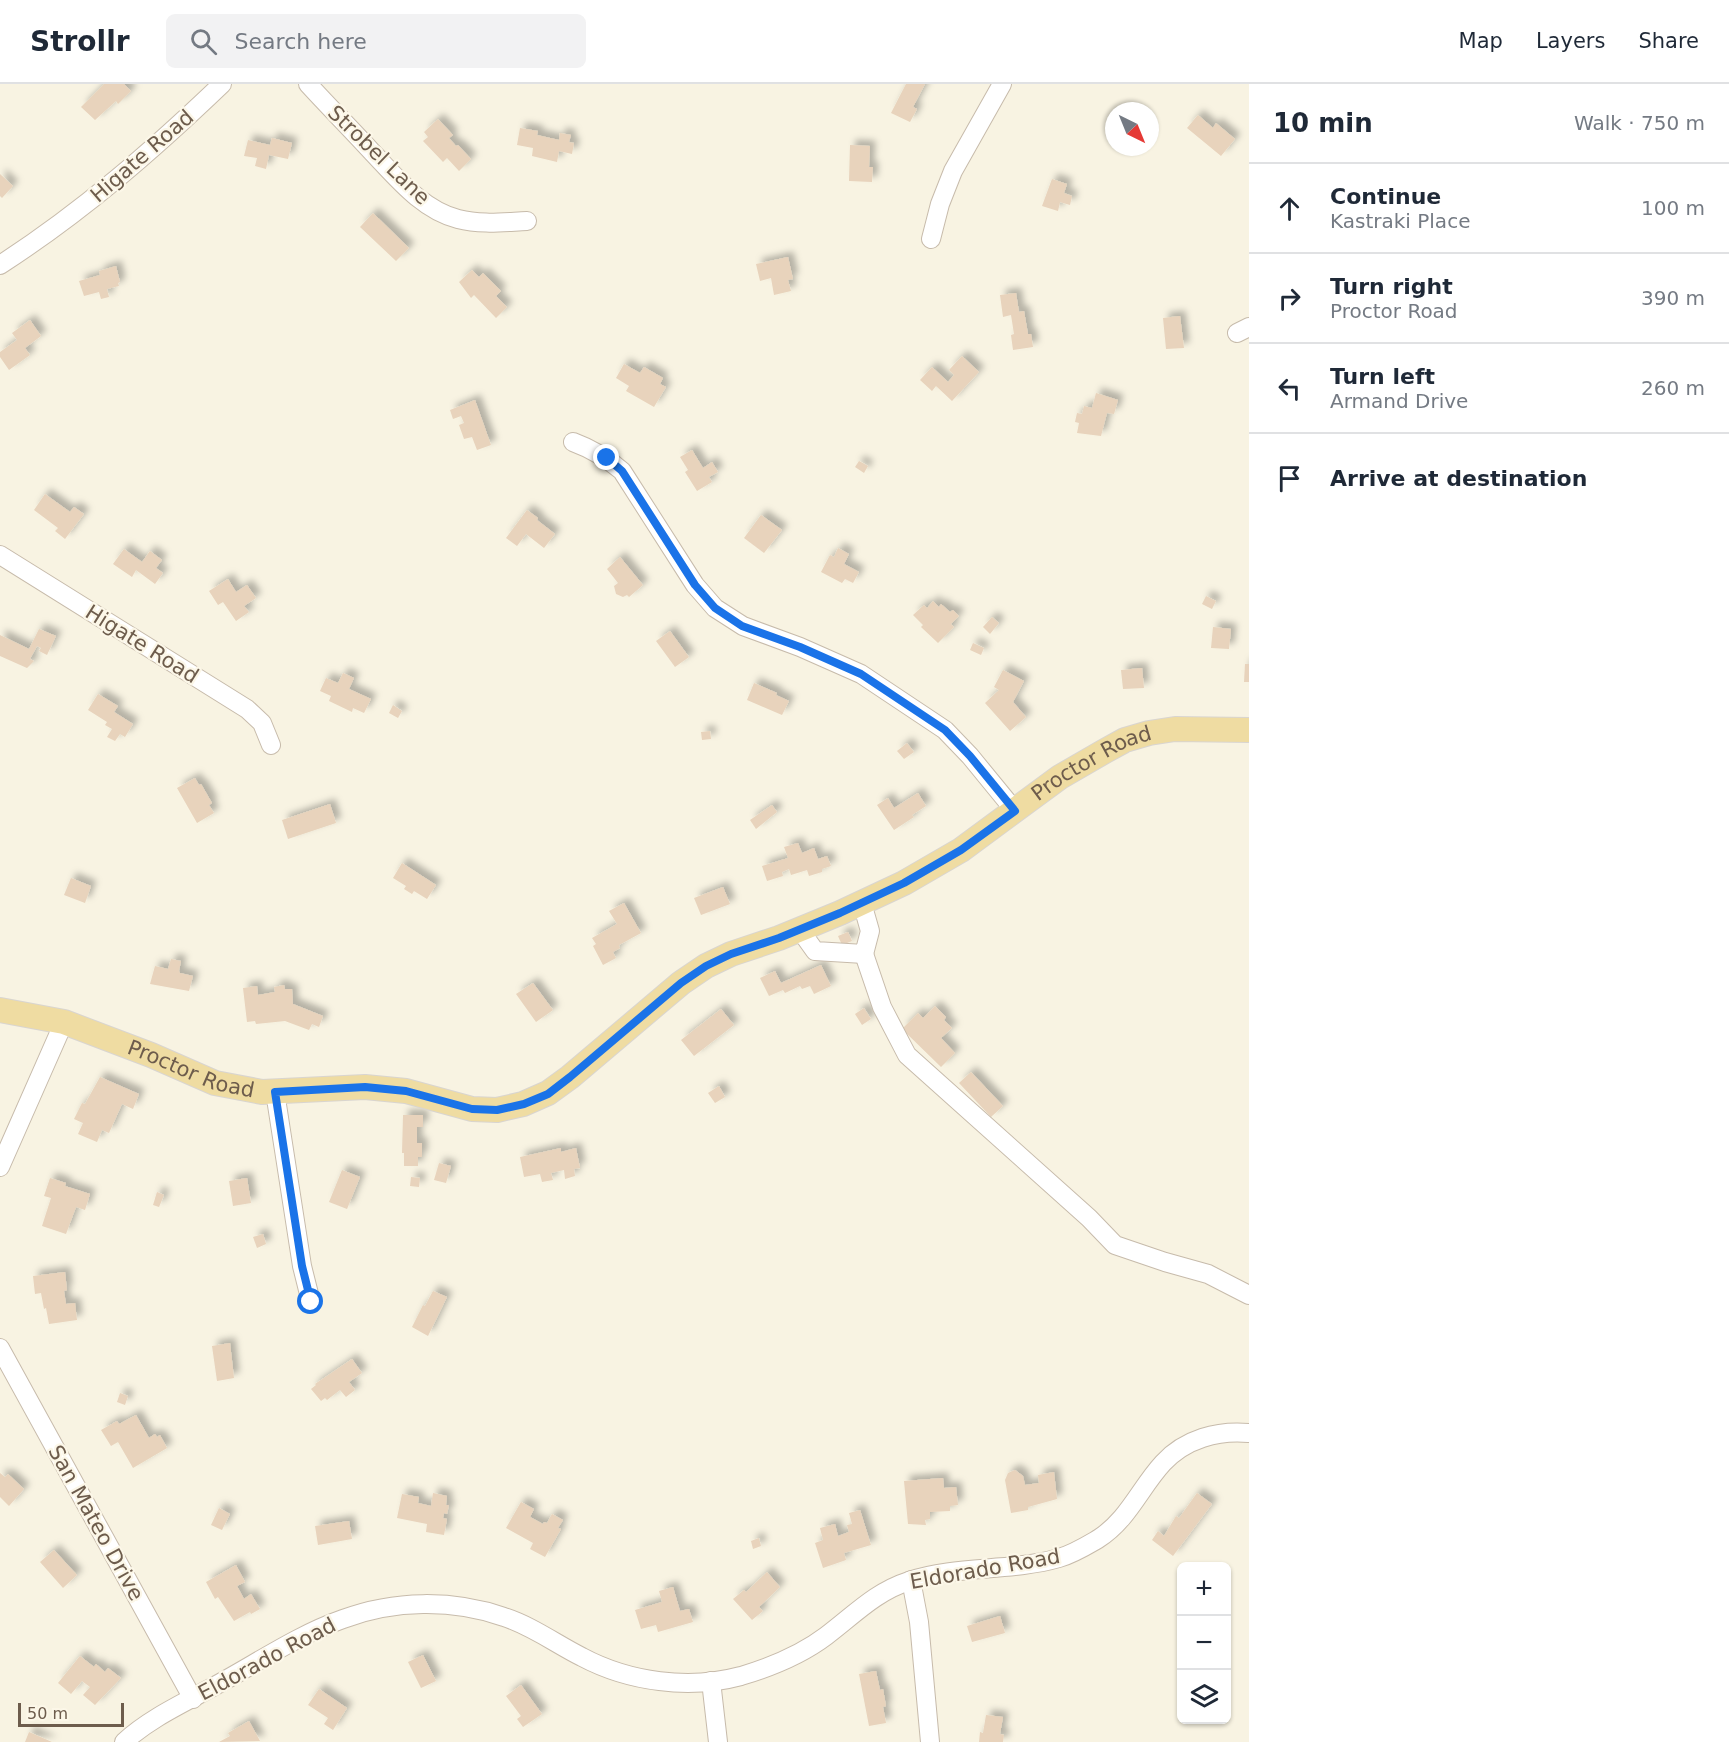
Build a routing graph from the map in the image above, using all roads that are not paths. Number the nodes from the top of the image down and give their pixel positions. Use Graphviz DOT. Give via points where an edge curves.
graph roads {
  1 [pos="222,84"];
  2 [pos="308,84"];
  3 [pos="1002,84"];
  4 [pos="527,220"];
  5 [pos="931,239"];
  6 [pos="0,265"];
  7 [pos="573,442"];
  8 [pos="0,555"];
  9 [pos="1249,730"];
  10 [pos="272,746"];
  11 [pos="1015,811"];
  12 [pos="862,903"];
  13 [pos="800,930"];
  14 [pos="864,954"];
  15 [pos="0,1010"];
  16 [pos="64,1022"];
  17 [pos="275,1092"];
  18 [pos="0,1167"];
  19 [pos="1249,1295"];
  20 [pos="311,1302"];
  21 [pos="0,1348"];
  22 [pos="1249,1432"];
  23 [pos="911,1580"];
  24 [pos="711,1681"];
  25 [pos="193,1698"];
  26 [pos="124,1742"];
  27 [pos="718,1742"];
  28 [pos="930,1742"];
  1 -- 6 [label="street, Higate Road" via="125,174"];
  2 -- 4 [label="street, Strobel Lane" via="408,190 434,209 470,222"];
  3 -- 5 [label="street" via="952,171"];
  7 -- 11 [label="street" via="607,458 622,471 695,585 715,608 742,626 861,674 945,730"];
  8 -- 10 [label="street, Higate Road" via="247,709 262,723"];
  9 -- 11 [label="main road, Proctor Road" via="1175,729 1125,740 1086,760"];
  11 -- 12 [label="main road, Proctor Road" via="961,850"];
  12 -- 13 [label="main road, Proctor Road"];
  12 -- 14 [label="street" via="870,931"];
  13 -- 14 [label="street" via="815,951"];
  13 -- 17 [label="main road, Proctor Road" via="706,966 548,1094 524,1104 479,1110 406,1091 365,1087"];
  14 -- 19 [label="street" via="882,1007 907,1055 1114,1245 1208,1274"];
  15 -- 16 [label="main road, Proctor Road"];
  16 -- 17 [label="main road, Proctor Road" via="215,1083"];
  16 -- 18 [label="street"];
  17 -- 20 [label="street"];
  21 -- 25 [label="street, San Mateo Drive"];
  22 -- 23 [label="street, Eldorado Road" via="1229,1431 1192,1440 1164,1462 1114,1527 1080,1550 1047,1561"];
  23 -- 24 [label="street, Eldorado Road" via="868,1601 798,1654 747,1674"];
  23 -- 28 [label="street" via="919,1622"];
  24 -- 25 [label="street, Eldorado Road" via="669,1682 631,1676 583,1658 506,1617 464,1607 414,1605 377,1609 341,1619"];
  24 -- 27 [label="street"];
  25 -- 26 [label="street, Eldorado Road" via="140,1728"];
}
